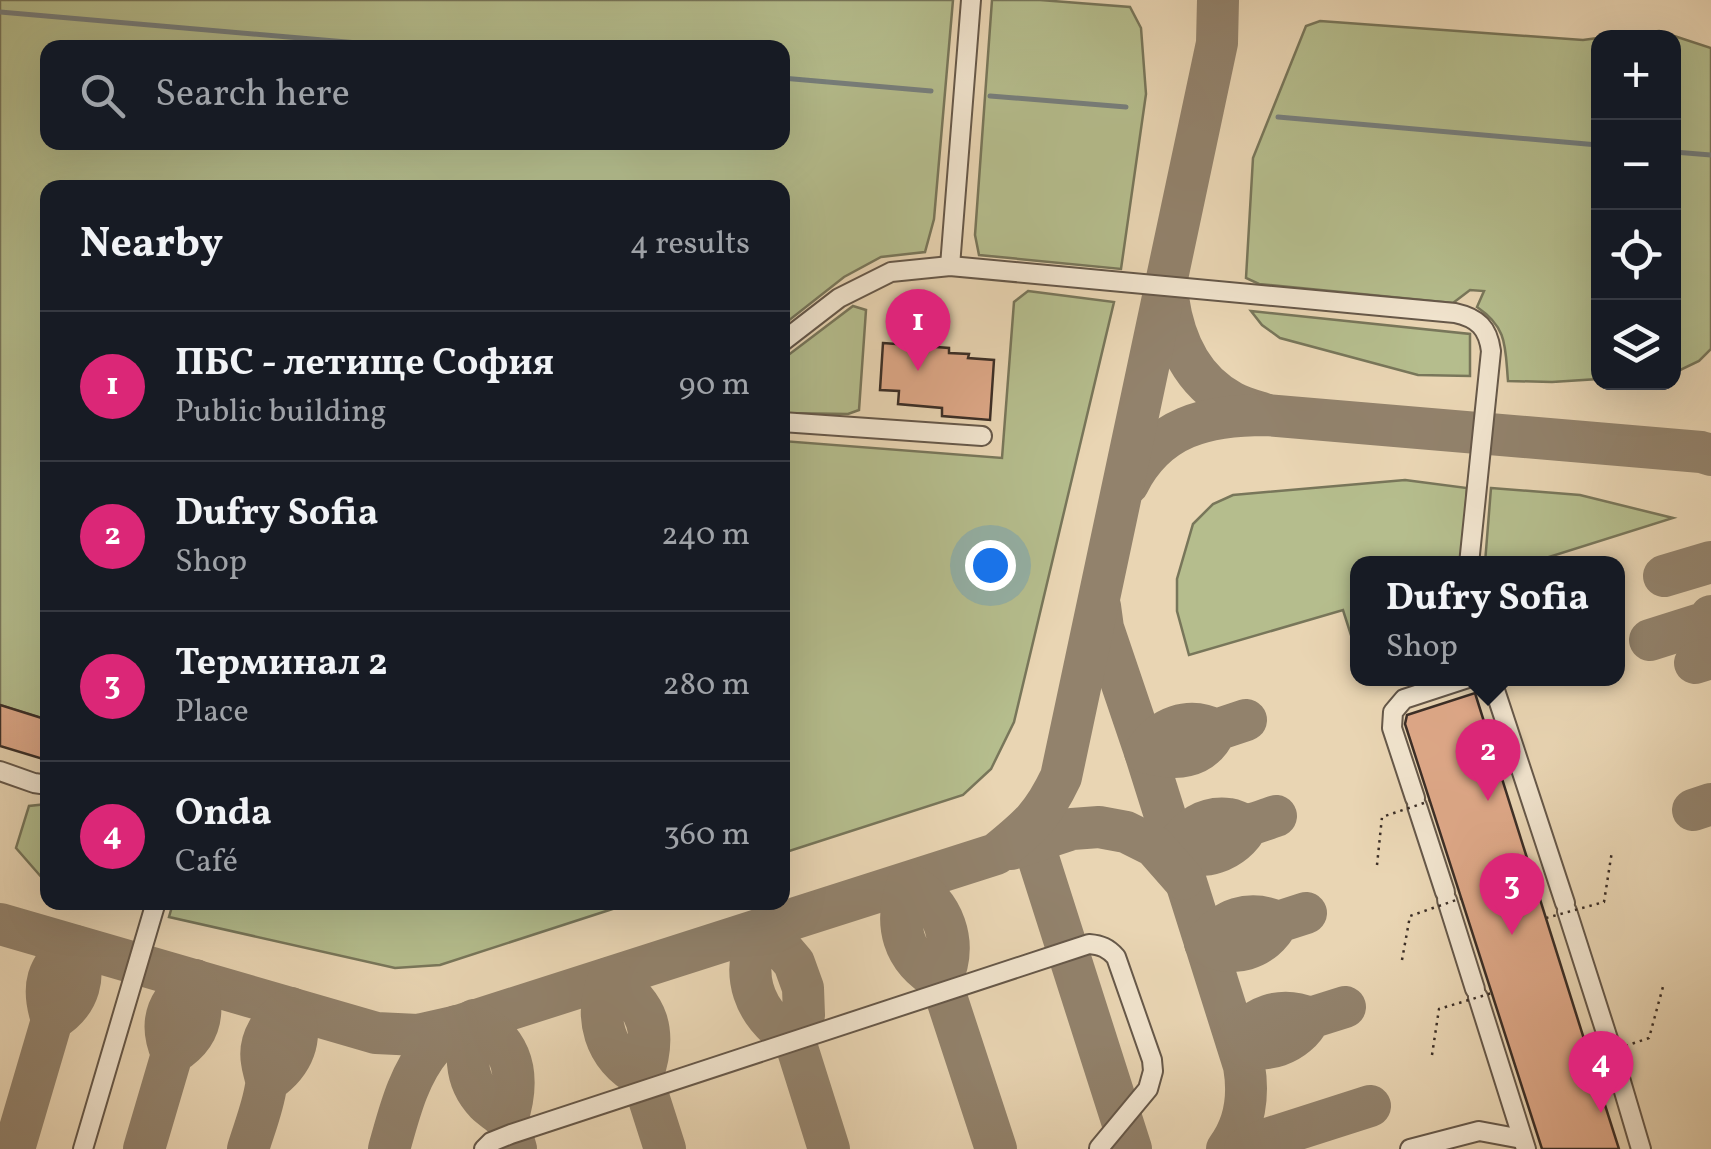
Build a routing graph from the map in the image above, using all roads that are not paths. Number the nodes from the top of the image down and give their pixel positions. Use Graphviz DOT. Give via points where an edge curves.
graph roads {
  1 [pos="972,0"];
  2 [pos="950,266"];
  3 [pos="790,336"];
  4 [pos="790,423"];
  5 [pos="982,436"];
  6 [pos="1470,556"];
  7 [pos="1444,686"];
  8 [pos="1494,686"];
  9 [pos="0,771"];
  10 [pos="40,784"];
  11 [pos="154,910"];
  12 [pos="1472,1141"];
  13 [pos="1524,1144"];
  14 [pos="83,1149"];
  15 [pos="484,1149"];
  16 [pos="1098,1149"];
  17 [pos="1410,1149"];
  18 [pos="1641,1149"];
  1 -- 2 [label="lane"];
  2 -- 3 [label="lane" via="891,272 839,298"];
  2 -- 6 [label="lane" via="1470,316 1482,324 1490,351"];
  4 -- 5 [label="lane"];
  7 -- 13 [label="lane" via="1404,699 1392,712 1392,728 1482,993"];
  8 -- 18 [label="lane"];
  9 -- 10 [label="lane"];
  11 -- 14 [label="lane"];
  12 -- 13 [label="lane" via="1488,1132"];
  12 -- 17 [label="lane"];
  15 -- 16 [label="lane" via="528,1128 1089,944 1116,957 1154,1071 1148,1088"];
}
